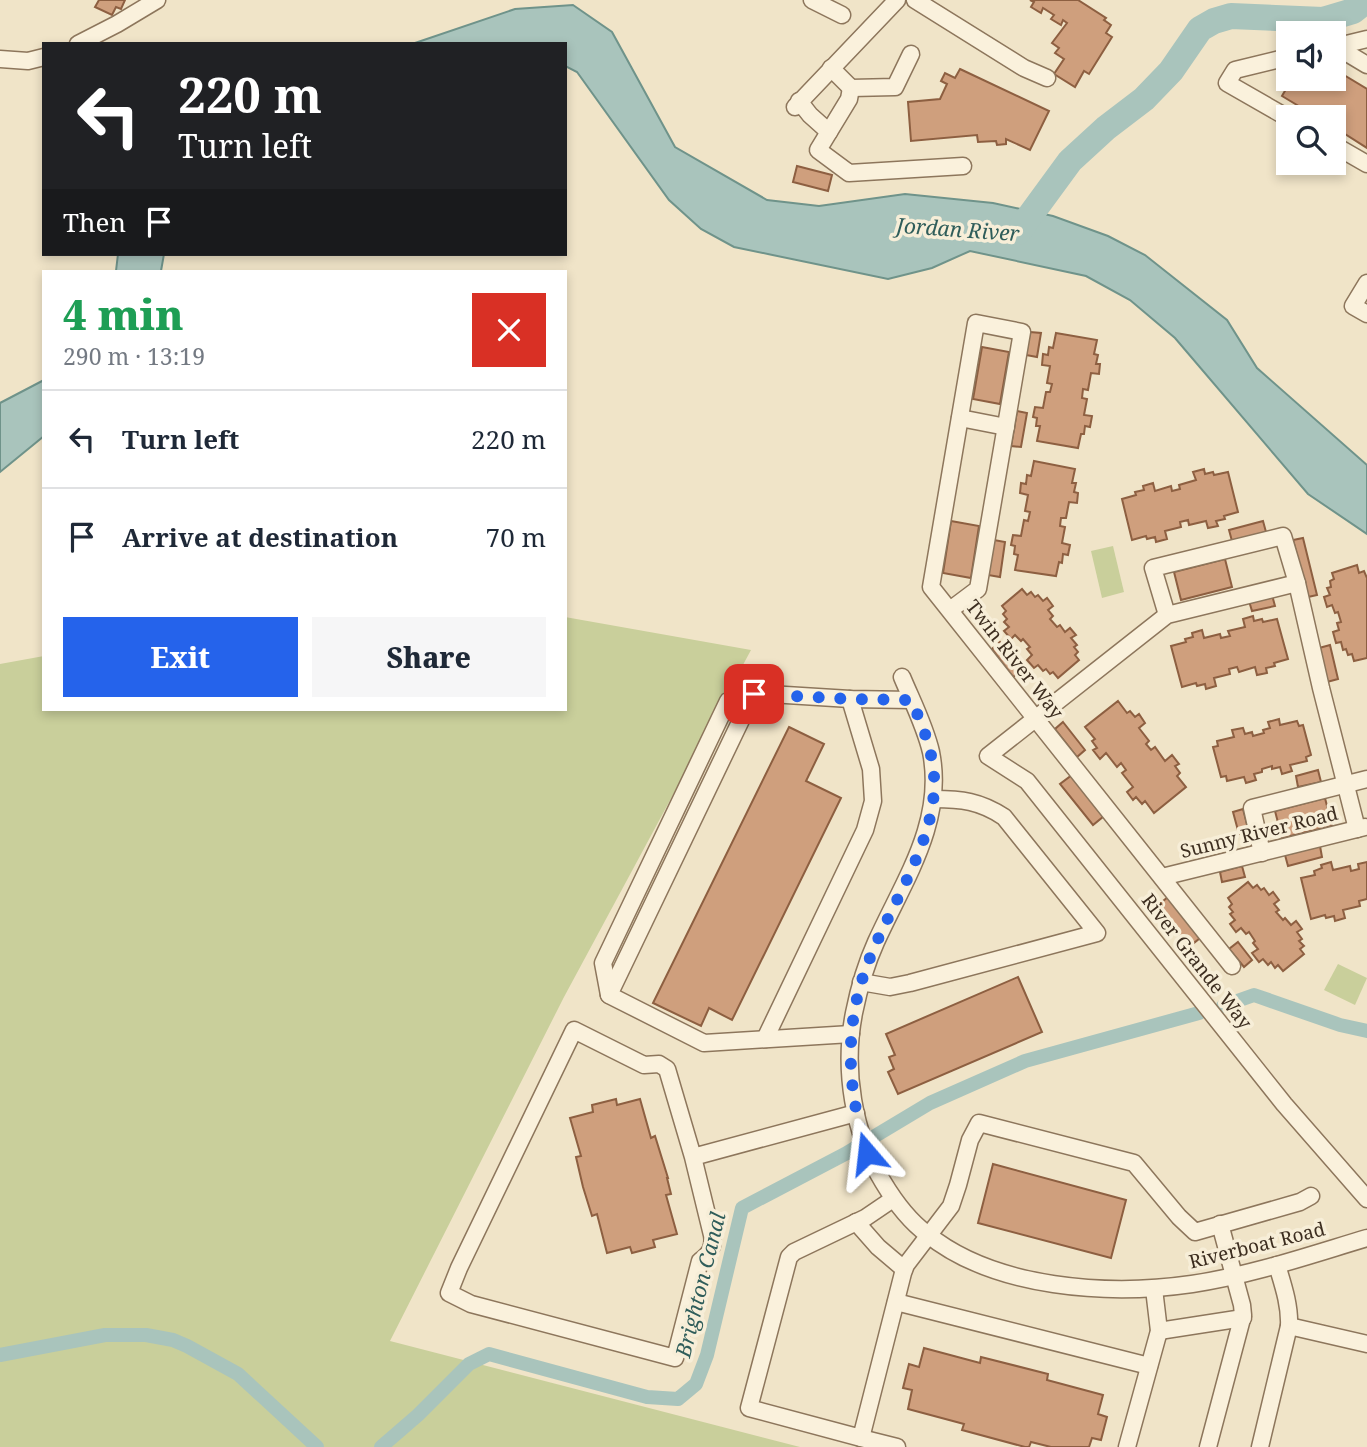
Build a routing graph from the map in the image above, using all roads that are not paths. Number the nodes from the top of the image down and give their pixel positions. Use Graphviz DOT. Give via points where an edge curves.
graph roads {
  1 [pos="157,0"];
  2 [pos="812,0"];
  3 [pos="897,0"];
  4 [pos="915,0"];
  5 [pos="842,15"];
  6 [pos="1367,39"];
  7 [pos="82,42"];
  8 [pos="1346,44"];
  9 [pos="1346,53"];
  10 [pos="912,54"];
  11 [pos="42,58"];
  12 [pos="0,59"];
  13 [pos="1276,60"];
  14 [pos="1367,65"];
  15 [pos="831,68"];
  16 [pos="1047,78"];
  17 [pos="851,88"];
  18 [pos="1276,111"];
  19 [pos="829,132"];
  20 [pos="1346,152"];
  21 [pos="1367,164"];
  22 [pos="963,166"];
  23 [pos="1367,283"];
  24 [pos="1367,314"];
  25 [pos="960,418"];
  26 [pos="1006,427"];
  27 [pos="1297,583"];
  28 [pos="950,610"];
  29 [pos="1167,615"];
  30 [pos="902,677"];
  31 [pos="850,699"];
  32 [pos="911,700"];
  33 [pos="1037,718"];
  34 [pos="1367,779"];
  35 [pos="1345,785"];
  36 [pos="934,799"];
  37 [pos="1362,828"];
  38 [pos="1262,853"];
  39 [pos="1162,877"];
  40 [pos="1232,966"];
  41 [pos="861,982"];
  42 [pos="851,1034"];
  43 [pos="765,1039"];
  44 [pos="858,1121"];
  45 [pos="693,1157"];
  46 [pos="1361,1184"];
  47 [pos="1311,1196"];
  48 [pos="893,1199"];
  49 [pos="1367,1199"];
  50 [pos="856,1223"];
  51 [pos="1220,1224"];
  52 [pos="929,1236"];
  53 [pos="1367,1238"];
  54 [pos="1277,1265"];
  55 [pos="904,1269"];
  56 [pos="1234,1276"];
  57 [pos="1154,1289"];
  58 [pos="896,1302"];
  59 [pos="1242,1318"];
  60 [pos="1289,1326"];
  61 [pos="1159,1331"];
  62 [pos="1367,1344"];
  63 [pos="1149,1366"];
  64 [pos="861,1438"];
  65 [pos="897,1447"];
  66 [pos="1127,1447"];
  67 [pos="1208,1447"];
  68 [pos="1260,1447"];
  1 -- 7 [label="street"];
  2 -- 5 [label="street"];
  3 -- 15 [label="street"];
  4 -- 16 [label="street"];
  6 -- 8 [label="street"];
  9 -- 14 [label="street"];
  10 -- 17 [label="street" via="895,87"];
  11 -- 12 [label="street"];
  13 -- 18 [label="street" via="1235,70 1227,83"];
  15 -- 17 [label="street"];
  15 -- 19 [label="street" via="797,104"];
  17 -- 19 [label="street"];
  19 -- 22 [label="street" via="818,150 849,173"];
  20 -- 21 [label="street"];
  23 -- 24 [label="street" via="1353,306"];
  25 -- 26 [label="street"];
  25 -- 26 [label="street, Twin River Way" via="976,324 1022,332"];
  25 -- 28 [label="street, Twin River Way" via="931,587"];
  26 -- 28 [label="street" via="978,589"];
  27 -- 29 [label="street"];
  27 -- 29 [label="street" via="1283,536 1153,568"];
  27 -- 35 [label="street"];
  28 -- 33 [label="street, Twin River Way"];
  29 -- 33 [label="street"];
  30 -- 32 [label="street, Riverboat Road"];
  31 -- 32 [label="street"];
  31 -- 43 [label="street" via="871,769 873,800 865,830"];
  31 -- 43 [label="street" via="754,694 609,995 704,1043"];
  32 -- 36 [label="street, Riverboat Road" via="930,751"];
  33 -- 39 [label="street, Twin River Way"];
  33 -- 46 [label="street, River Grande Way" via="988,756 1027,781 1284,1104"];
  34 -- 35 [label="street"];
  35 -- 37 [label="street"];
  35 -- 38 [label="street" via="1252,808"];
  36 -- 41 [label="street, Riverboat Road" via="925,835"];
  36 -- 41 [label="street" via="971,801 1004,817 1097,933 903,984 882,987"];
  37 -- 38 [label="street, Sunny River Road"];
  38 -- 39 [label="street, Sunny River Road"];
  39 -- 40 [label="street, Twin River Way"];
  41 -- 42 [label="street, Riverboat Road"];
  42 -- 43 [label="street"];
  42 -- 44 [label="street, Riverboat Road" via="851,1078"];
  44 -- 45 [label="street"];
  44 -- 48 [label="street, Riverboat Road" via="867,1153"];
  45 -- 45 [label="street" via="712,1244 700,1261 675,1358 471,1304 449,1293 574,1030 644,1065 659,1063 667,1069"];
  46 -- 49 [label="street, River Grande Way"];
  47 -- 51 [label="street"];
  48 -- 50 [label="street"];
  48 -- 52 [label="street, Riverboat Road"];
  50 -- 55 [label="street"];
  50 -- 64 [label="street" via="789,1256 749,1408"];
  51 -- 52 [label="street" via="1195,1232 1134,1163 979,1123 951,1206"];
  51 -- 56 [label="street"];
  52 -- 55 [label="street"];
  52 -- 57 [label="street, Riverboat Road" via="970,1260 1037,1281"];
  53 -- 54 [label="street, Riverboat Road"];
  54 -- 56 [label="street, Riverboat Road"];
  54 -- 60 [label="street"];
  55 -- 58 [label="street"];
  56 -- 57 [label="street, Riverboat Road"];
  56 -- 59 [label="street"];
  57 -- 61 [label="street"];
  58 -- 63 [label="street"];
  58 -- 64 [label="street"];
  59 -- 61 [label="street"];
  59 -- 67 [label="street"];
  60 -- 62 [label="street"];
  60 -- 68 [label="street"];
  61 -- 63 [label="street"];
  63 -- 66 [label="street"];
  64 -- 65 [label="street"];
}
